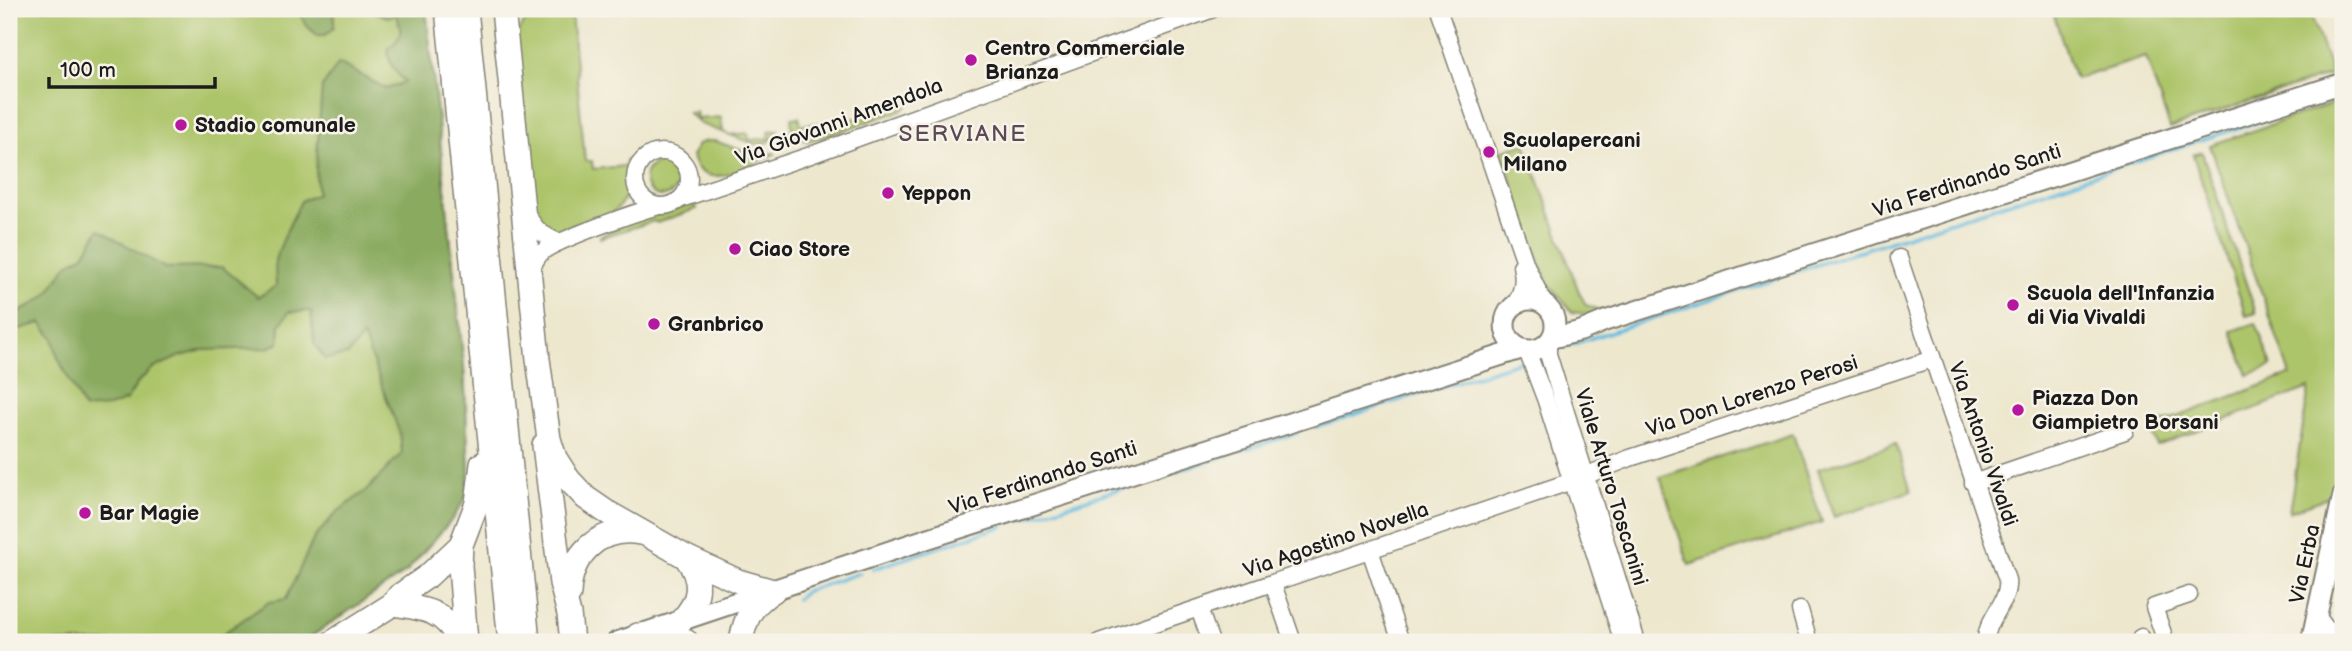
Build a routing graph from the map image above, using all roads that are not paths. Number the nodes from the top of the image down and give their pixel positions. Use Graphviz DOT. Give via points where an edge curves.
graph roads {
  1 [pos="447,9"];
  2 [pos="466,9"];
  3 [pos="503,9"];
  4 [pos="1213,9"];
  5 [pos="1438,9"];
  6 [pos="2343,83"];
  7 [pos="689,175"];
  8 [pos="717,187"];
  9 [pos="636,188"];
  10 [pos="681,199"];
  11 [pos="522,205"];
  12 [pos="659,206"];
  13 [pos="614,221"];
  14 [pos="1517,235"];
  15 [pos="559,242"];
  16 [pos="1899,258"];
  17 [pos="529,278"];
  18 [pos="1514,306"];
  19 [pos="1549,310"];
  20 [pos="1605,321"];
  21 [pos="1505,331"];
  22 [pos="1550,341"];
  23 [pos="1524,350"];
  24 [pos="538,359"];
  25 [pos="1932,359"];
  26 [pos="1484,360"];
  27 [pos="489,428"];
  28 [pos="2125,430"];
  29 [pos="1579,478"];
  30 [pos="1973,483"];
  31 [pos="2343,495"];
  32 [pos="644,534"];
  33 [pos="461,545"];
  34 [pos="1370,550"];
  35 [pos="686,557"];
  36 [pos="1273,584"];
  37 [pos="773,591"];
  38 [pos="2189,595"];
  39 [pos="393,604"];
  40 [pos="1199,609"];
  41 [pos="1800,610"];
  42 [pos="569,614"];
  43 [pos="2316,616"];
  44 [pos="684,632"];
  45 [pos="627,639"];
  46 [pos="2343,639"];
  47 [pos="332,642"];
  48 [pos="458,642"];
  49 [pos="466,642"];
  50 [pos="510,642"];
  51 [pos="528,642"];
  52 [pos="572,642"];
  53 [pos="741,642"];
  54 [pos="1099,642"];
  55 [pos="1211,642"];
  56 [pos="1293,642"];
  57 [pos="1401,642"];
  58 [pos="1623,642"];
  59 [pos="1637,642"];
  60 [pos="1809,642"];
  61 [pos="1986,642"];
  62 [pos="2165,642"];
  63 [pos="2311,642"];
  1 -- 27 [label="highway"];
  2 -- 51 [label="highway"];
  3 -- 11 [label="highway"];
  4 -- 8 [label="street, Via Giovanni Amendola"];
  5 -- 14 [label="street"];
  6 -- 20 [label="main road, Via Ferdinando Santi"];
  7 -- 8 [label="street, Via Giovanni Amendola"];
  7 -- 9 [label="street" via="676,156 653,153 638,165"];
  7 -- 10 [label="street"];
  8 -- 10 [label="street, Via Giovanni Amendola"];
  9 -- 12 [label="street" via="646,202"];
  9 -- 13 [label="street"];
  10 -- 12 [label="street"];
  11 -- 15 [label="street" via="542,235"];
  11 -- 17 [label="highway"];
  12 -- 13 [label="street"];
  13 -- 15 [label="street"];
  14 -- 18 [label="street" via="1523,282"];
  14 -- 19 [label="street"];
  15 -- 17 [label="street" via="542,251"];
  16 -- 25 [label="street, Via Antonio Vivaldi"];
  17 -- 24 [label="highway"];
  18 -- 19 [label="main road" via="1532,300"];
  18 -- 21 [label="main road" via="1506,317"];
  19 -- 20 [label="main road, Via Ferdinando Santi" via="1578,323"];
  19 -- 22 [label="main road" via="1555,328"];
  20 -- 22 [label="main road, Via Ferdinando Santi"];
  21 -- 23 [label="main road" via="1510,341"];
  21 -- 26 [label="main road"];
  22 -- 23 [label="main road" via="1541,348"];
  22 -- 29 [label="street, Viale Arturo Toscanini" via="1548,354"];
  23 -- 26 [label="main road, Via Ferdinando Santi"];
  23 -- 29 [label="street, Viale Arturo Toscanini"];
  24 -- 32 [label="highway" via="555,458 586,498"];
  24 -- 42 [label="highway" via="546,471"];
  25 -- 29 [label="street, Via Don Lorenzo Perosi"];
  25 -- 30 [label="street, Via Antonio Vivaldi"];
  26 -- 37 [label="main road, Via Ferdinando Santi"];
  27 -- 33 [label="highway" via="482,442 477,503"];
  27 -- 50 [label="highway"];
  28 -- 30 [label="street"];
  29 -- 34 [label="street, Via Agostino Novella"];
  29 -- 58 [label="street, Viale Arturo Toscanini"];
  29 -- 59 [label="street, Viale Arturo Toscanini"];
  30 -- 61 [label="street, Via Antonio Vivaldi" via="2008,584 1986,632"];
  31 -- 43 [label="main road, Via Erba"];
  32 -- 35 [label="highway"];
  32 -- 42 [label="highway" via="628,531 591,543 571,574"];
  33 -- 39 [label="highway"];
  33 -- 49 [label="highway"];
  34 -- 36 [label="street, Via Agostino Novella"];
  34 -- 57 [label="street"];
  35 -- 37 [label="highway" via="745,585"];
  35 -- 44 [label="highway" via="696,574 698,590"];
  36 -- 40 [label="street, Via Agostino Novella"];
  36 -- 56 [label="street"];
  37 -- 44 [label="main road, Via Ferdinando Santi"];
  37 -- 53 [label="highway" via="747,615"];
  38 -- 62 [label="street" via="2154,607"];
  39 -- 47 [label="highway"];
  39 -- 48 [label="highway" via="440,615"];
  40 -- 54 [label="street, Via Agostino Novella"];
  40 -- 55 [label="street"];
  41 -- 60 [label="street"];
  42 -- 52 [label="highway"];
  43 -- 46 [label="street" via="2329,632"];
  43 -- 63 [label="main road, Via Erba"];
  44 -- 45 [label="highway" via="682,638 660,634"];
}
